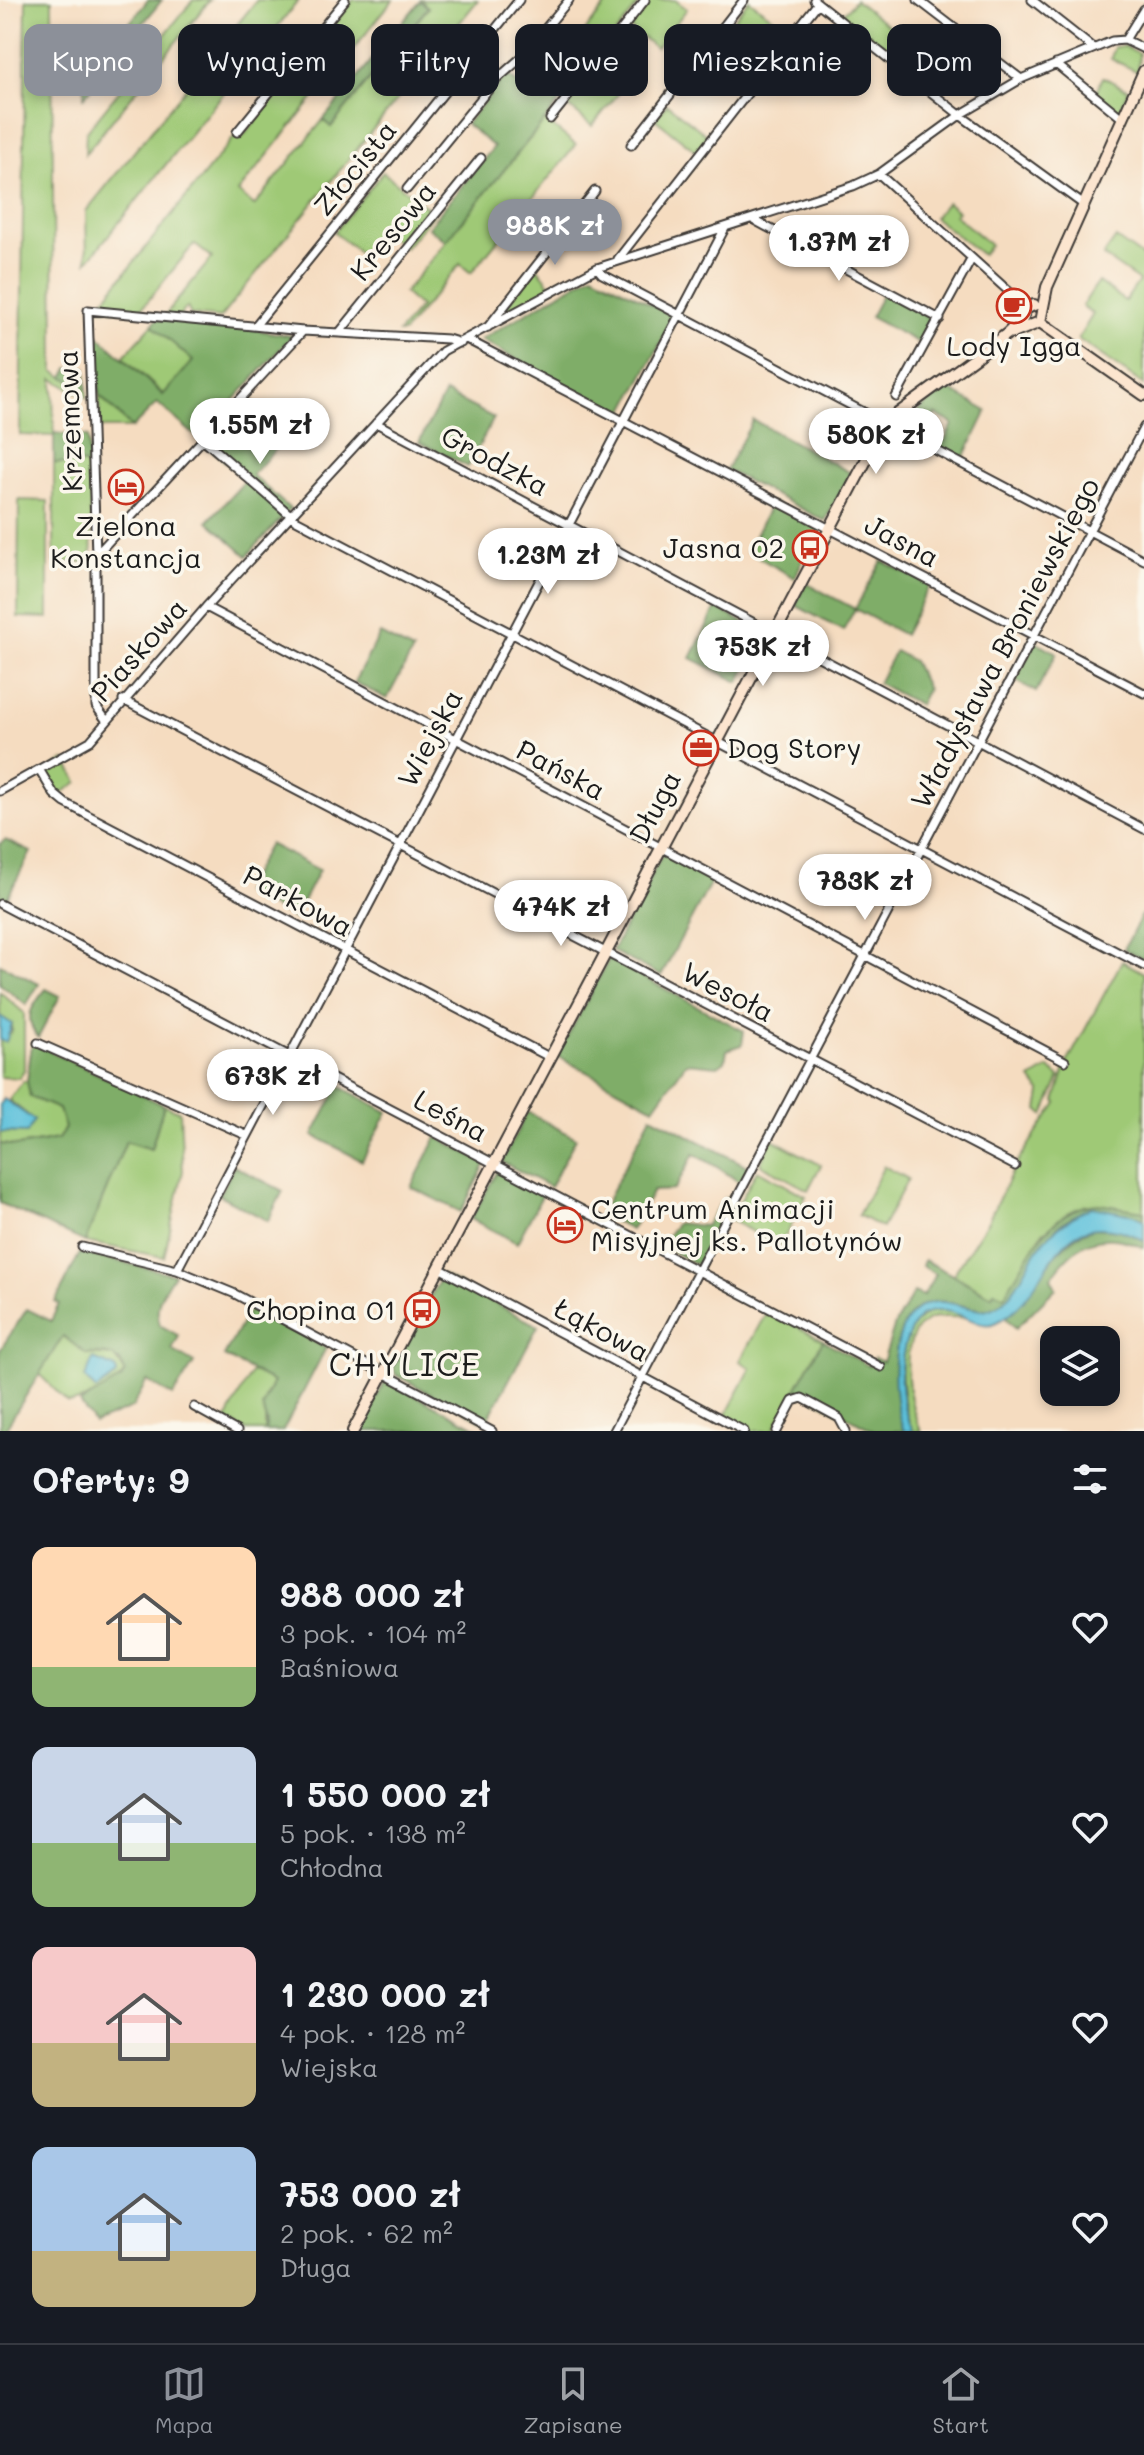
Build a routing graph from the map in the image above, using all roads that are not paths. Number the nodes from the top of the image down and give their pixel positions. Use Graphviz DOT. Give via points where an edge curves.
graph roads {
  1 [pos="345,0"];
  2 [pos="519,0"];
  3 [pos="569,0"];
  4 [pos="645,0"];
  5 [pos="744,0"];
  6 [pos="918,0"];
  7 [pos="1032,0"];
  8 [pos="816,2"];
  9 [pos="1144,9"];
  10 [pos="845,24"];
  11 [pos="1125,40"];
  12 [pos="871,44"];
  13 [pos="1093,48"];
  14 [pos="1144,49"];
  15 [pos="1056,64"];
  16 [pos="1144,71"];
  17 [pos="1021,79"];
  18 [pos="960,115"];
  19 [pos="1122,118"];
  20 [pos="550,119"];
  21 [pos="237,132"];
  22 [pos="631,145"];
  23 [pos="481,158"];
  24 [pos="879,174"];
  25 [pos="407,189"];
  26 [pos="595,191"];
  27 [pos="1084,205"];
  28 [pos="752,219"];
  29 [pos="725,228"];
  30 [pos="972,258"];
  31 [pos="616,261"];
  32 [pos="597,268"];
  33 [pos="1032,314"];
  34 [pos="678,315"];
  35 [pos="940,319"];
  36 [pos="255,326"];
  37 [pos="487,330"];
  38 [pos="303,331"];
  39 [pos="340,332"];
  40 [pos="465,341"];
  41 [pos="1144,395"];
  42 [pos="896,397"];
  43 [pos="623,420"];
  44 [pos="376,423"];
  45 [pos="887,424"];
  46 [pos="1144,427"];
  47 [pos="203,439"];
  48 [pos="291,515"];
  49 [pos="568,524"];
  50 [pos="828,528"];
  51 [pos="1089,531"];
  52 [pos="96,538"];
  53 [pos="110,540"];
  54 [pos="96,555"];
  55 [pos="1144,560"];
  56 [pos="206,607"];
  57 [pos="774,631"];
  58 [pos="510,633"];
  59 [pos="1034,635"];
  60 [pos="1144,693"];
  61 [pos="123,700"];
  62 [pos="106,720"];
  63 [pos="454,740"];
  64 [pos="978,740"];
  65 [pos="716,741"];
  66 [pos="39,769"];
  67 [pos="0,791"];
  68 [pos="1144,829"];
  69 [pos="399,844"];
  70 [pos="661,847"];
  71 [pos="921,848"];
  72 [pos="0,904"];
  73 [pos="344,950"];
  74 [pos="604,953"];
  75 [pos="864,956"];
  76 [pos="1144,966"];
  77 [pos="38,1043"];
  78 [pos="289,1055"];
  79 [pos="549,1057"];
  80 [pos="810,1060"];
  81 [pos="1065,1061"];
  82 [pos="246,1135"];
  83 [pos="493,1163"];
  84 [pos="1015,1166"];
  85 [pos="82,1247"];
  86 [pos="439,1268"];
  87 [pos="177,1270"];
  88 [pos="699,1270"];
  89 [pos="881,1367"];
  90 [pos="383,1373"];
  91 [pos="642,1377"];
  92 [pos="194,1407"];
  93 [pos="237,1431"];
  94 [pos="353,1431"];
  95 [pos="492,1431"];
  96 [pos="614,1431"];
  97 [pos="744,1431"];
  98 [pos="777,1431"];
  99 [pos="846,1431"];
  1 -- 21 [label="street"];
  2 -- 36 [label="street, Złocista"];
  3 -- 25 [label="street"];
  4 -- 20 [label="street"];
  5 -- 22 [label="street"];
  6 -- 17 [label="street"];
  7 -- 13 [label="street"];
  8 -- 10 [label="street"];
  8 -- 31 [label="street"];
  9 -- 11 [label="street"];
  11 -- 13 [label="street, Piaskowa"];
  11 -- 14 [label="street"];
  12 -- 18 [label="street"];
  13 -- 15 [label="street, Piaskowa"];
  15 -- 17 [label="street, Piaskowa"];
  15 -- 19 [label="street"];
  16 -- 19 [label="street"];
  17 -- 18 [label="street, Piaskowa"];
  18 -- 24 [label="street, Piaskowa"];
  18 -- 27 [label="street"];
  19 -- 27 [label="street"];
  23 -- 39 [label="street, Kresowa"];
  24 -- 28 [label="street, Piaskowa"];
  24 -- 30 [label="street"];
  26 -- 37 [label="street"];
  27 -- 33 [label="street"];
  28 -- 29 [label="street, Piaskowa"];
  28 -- 35 [label="street"];
  29 -- 31 [label="street, Piaskowa"];
  29 -- 34 [label="street, Wiejska"];
  30 -- 33 [label="street"];
  30 -- 35 [label="street"];
  31 -- 32 [label="street, Piaskowa"];
  32 -- 34 [label="street"];
  32 -- 37 [label="street, Piaskowa"];
  33 -- 41 [label="street"];
  33 -- 45 [label="street, Długa"];
  34 -- 43 [label="street, Wiejska"];
  34 -- 45 [label="street"];
  35 -- 42 [label="street"];
  36 -- 38 [label="street"];
  36 -- 52 [label="street, Krzemowa" via="88,310"];
  37 -- 40 [label="street, Piaskowa"];
  38 -- 39 [label="street"];
  38 -- 47 [label="street"];
  39 -- 40 [label="street"];
  40 -- 43 [label="street, Jasna"];
  40 -- 44 [label="street, Piaskowa" via="436,357"];
  43 -- 49 [label="street, Wiejska"];
  43 -- 50 [label="street, Jasna"];
  44 -- 48 [label="street, Piaskowa"];
  44 -- 49 [label="street, Grodzka"];
  45 -- 50 [label="street, Długa"];
  45 -- 51 [label="street"];
  46 -- 51 [label="street, Władysława Broniewskiego"];
  47 -- 48 [label="street"];
  47 -- 53 [label="street"];
  48 -- 56 [label="street, Piaskowa"];
  48 -- 58 [label="street"];
  49 -- 57 [label="street, Grodzka"];
  49 -- 58 [label="street, Wiejska"];
  50 -- 57 [label="street, Długa"];
  50 -- 59 [label="street, Jasna"];
  51 -- 55 [label="street"];
  51 -- 59 [label="street, Władysława Broniewskiego"];
  52 -- 53 [label="street"];
  52 -- 54 [label="street, Krzemowa"];
  53 -- 54 [label="street"];
  54 -- 62 [label="street, Krzemowa" via="96,706"];
  56 -- 61 [label="street, Piaskowa"];
  56 -- 63 [label="street, Pańska"];
  57 -- 64 [label="street, Grodzka"];
  57 -- 65 [label="street, Długa"];
  58 -- 63 [label="street, Wiejska"];
  58 -- 65 [label="street"];
  59 -- 60 [label="street, Jasna"];
  59 -- 64 [label="street, Władysława Broniewskiego"];
  61 -- 62 [label="street, Piaskowa"];
  61 -- 69 [label="street, Wesoła"];
  62 -- 66 [label="street, Piaskowa" via="83,745"];
  63 -- 69 [label="street, Wiejska"];
  63 -- 70 [label="street, Pańska"];
  64 -- 68 [label="street, Grodzka"];
  64 -- 71 [label="street, Władysława Broniewskiego"];
  65 -- 70 [label="street, Długa"];
  65 -- 71 [label="street"];
  66 -- 67 [label="street, Piaskowa"];
  66 -- 73 [label="street, Parkowa" via="65,803"];
  69 -- 73 [label="street, Wiejska"];
  69 -- 74 [label="street, Wesoła"];
  70 -- 74 [label="street, Długa"];
  70 -- 75 [label="street, Pańska"];
  71 -- 75 [label="street, Władysława Broniewskiego"];
  71 -- 76 [label="street"];
  72 -- 78 [label="street, Leśna"];
  73 -- 78 [label="street, Wiejska"];
  73 -- 79 [label="street, Parkowa"];
  74 -- 79 [label="street, Długa"];
  74 -- 80 [label="street, Wesoła"];
  75 -- 80 [label="street, Władysława Broniewskiego"];
  75 -- 81 [label="street, Pańska"];
  77 -- 82 [label="street"];
  78 -- 82 [label="street, Wiejska"];
  78 -- 83 [label="street, Leśna"];
  79 -- 83 [label="street, Długa"];
  80 -- 84 [label="street, Wesoła"];
  80 -- 88 [label="street, Władysława Broniewskiego"];
  82 -- 87 [label="street, Wiejska"];
  83 -- 86 [label="street, Długa"];
  83 -- 88 [label="street, Leśna"];
  85 -- 87 [label="street"];
  86 -- 90 [label="street, Długa"];
  86 -- 91 [label="street, Łąkowa"];
  87 -- 90 [label="street" via="233,1293"];
  88 -- 89 [label="street, Leśna"];
  88 -- 91 [label="street, Władysława Broniewskiego"];
  90 -- 94 [label="street, Długa"];
  90 -- 95 [label="street"];
  91 -- 96 [label="street, Władysława Broniewskiego"];
  91 -- 97 [label="street, Łąkowa"];
  92 -- 93 [label="street"];
  98 -- 99 [label="street" via="793,1401 802,1398 839,1418"];
}
